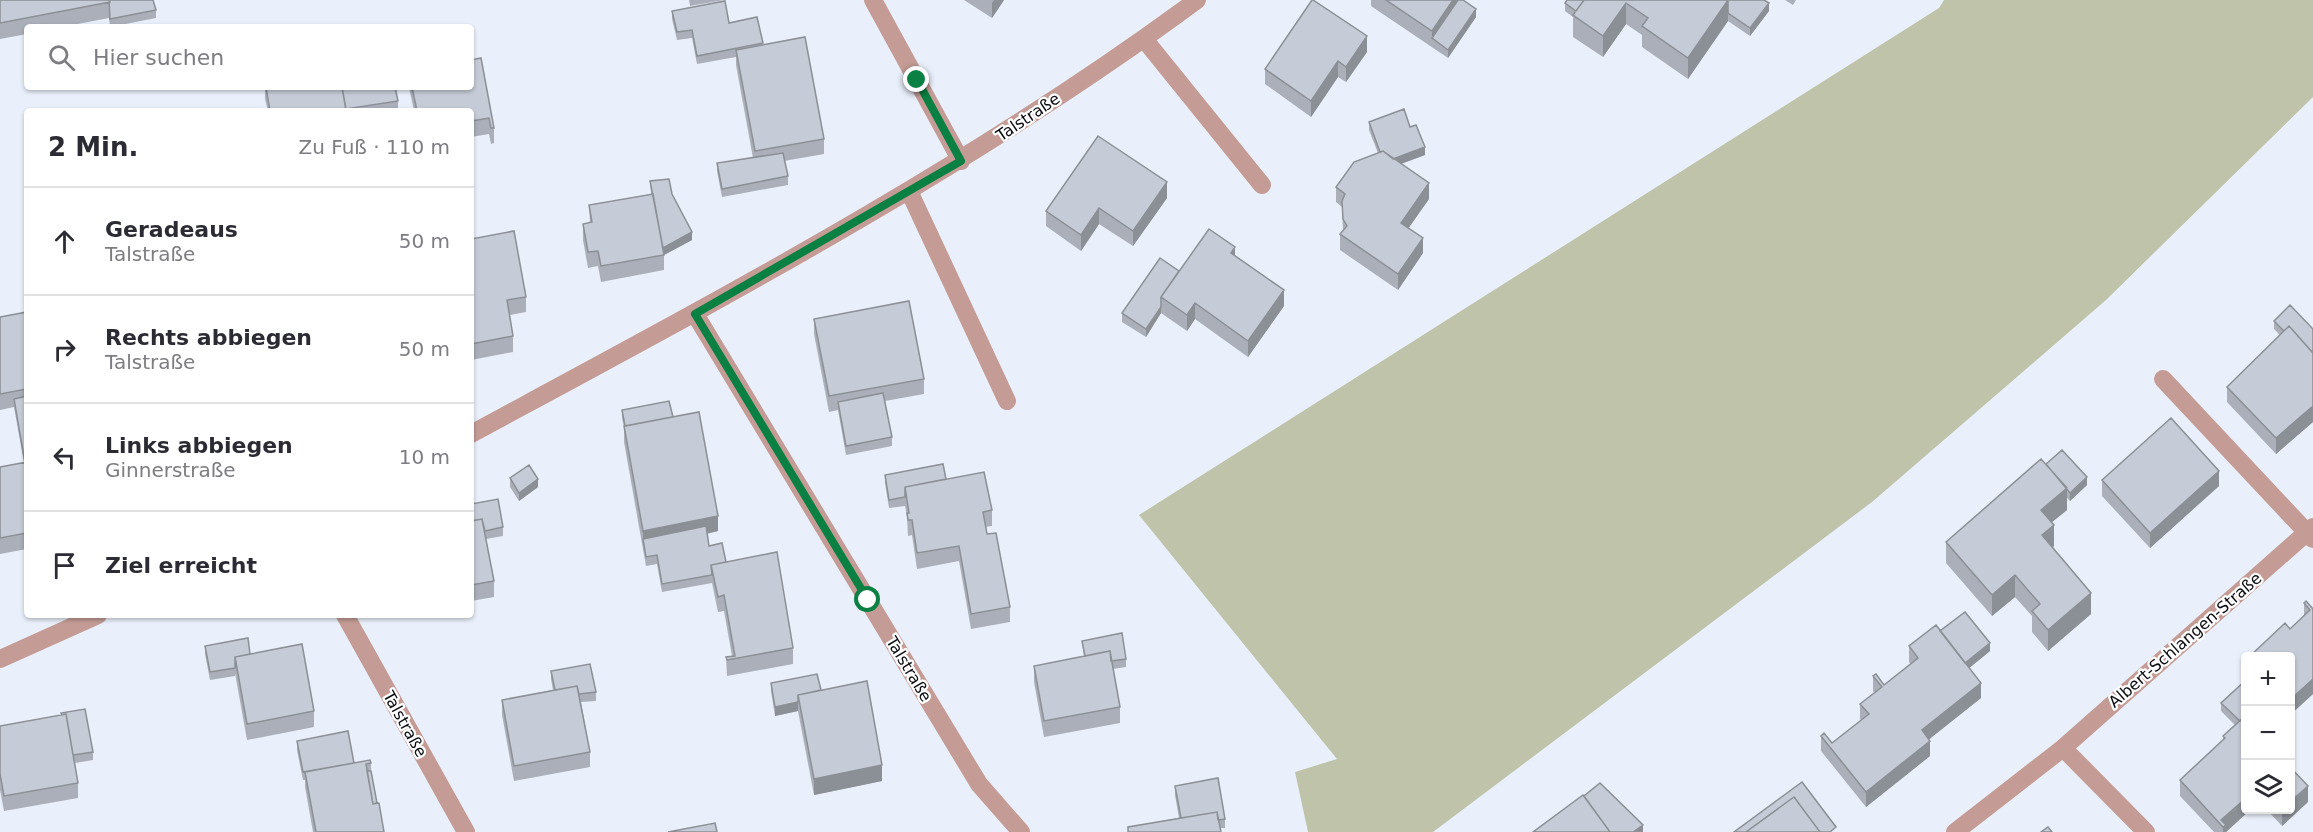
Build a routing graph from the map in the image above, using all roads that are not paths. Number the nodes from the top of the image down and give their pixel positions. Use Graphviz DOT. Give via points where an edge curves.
graph roads {
  1 [pos="873,0"];
  2 [pos="1197,0"];
  3 [pos="1144,39"];
  4 [pos="961,161"];
  5 [pos="1262,185"];
  6 [pos="909,190"];
  7 [pos="695,314"];
  8 [pos="2163,380"];
  9 [pos="1007,400"];
  10 [pos="474,433"];
  11 [pos="2311,533"];
  12 [pos="91,618"];
  13 [pos="347,618"];
  14 [pos="0,659"];
  15 [pos="2063,748"];
  16 [pos="466,832"];
  17 [pos="1021,832"];
  18 [pos="1955,832"];
  19 [pos="2146,832"];
  1 -- 4 [label="street"];
  2 -- 3 [label="street, Talstraße"];
  3 -- 4 [label="street, Talstraße"];
  3 -- 5 [label="street"];
  4 -- 6 [label="street, Talstraße"];
  6 -- 7 [label="street, Talstraße"];
  6 -- 9 [label="street"];
  7 -- 10 [label="street, Talstraße"];
  7 -- 17 [label="street, Talstraße" via="979,784"];
  8 -- 11 [label="street, Albert-Schlangen-Straße"];
  11 -- 15 [label="street, Albert-Schlangen-Straße"];
  12 -- 14 [label="street"];
  13 -- 16 [label="street, Talstraße"];
  15 -- 18 [label="street, Albert-Schlangen-Straße"];
  15 -- 19 [label="street"];
}
